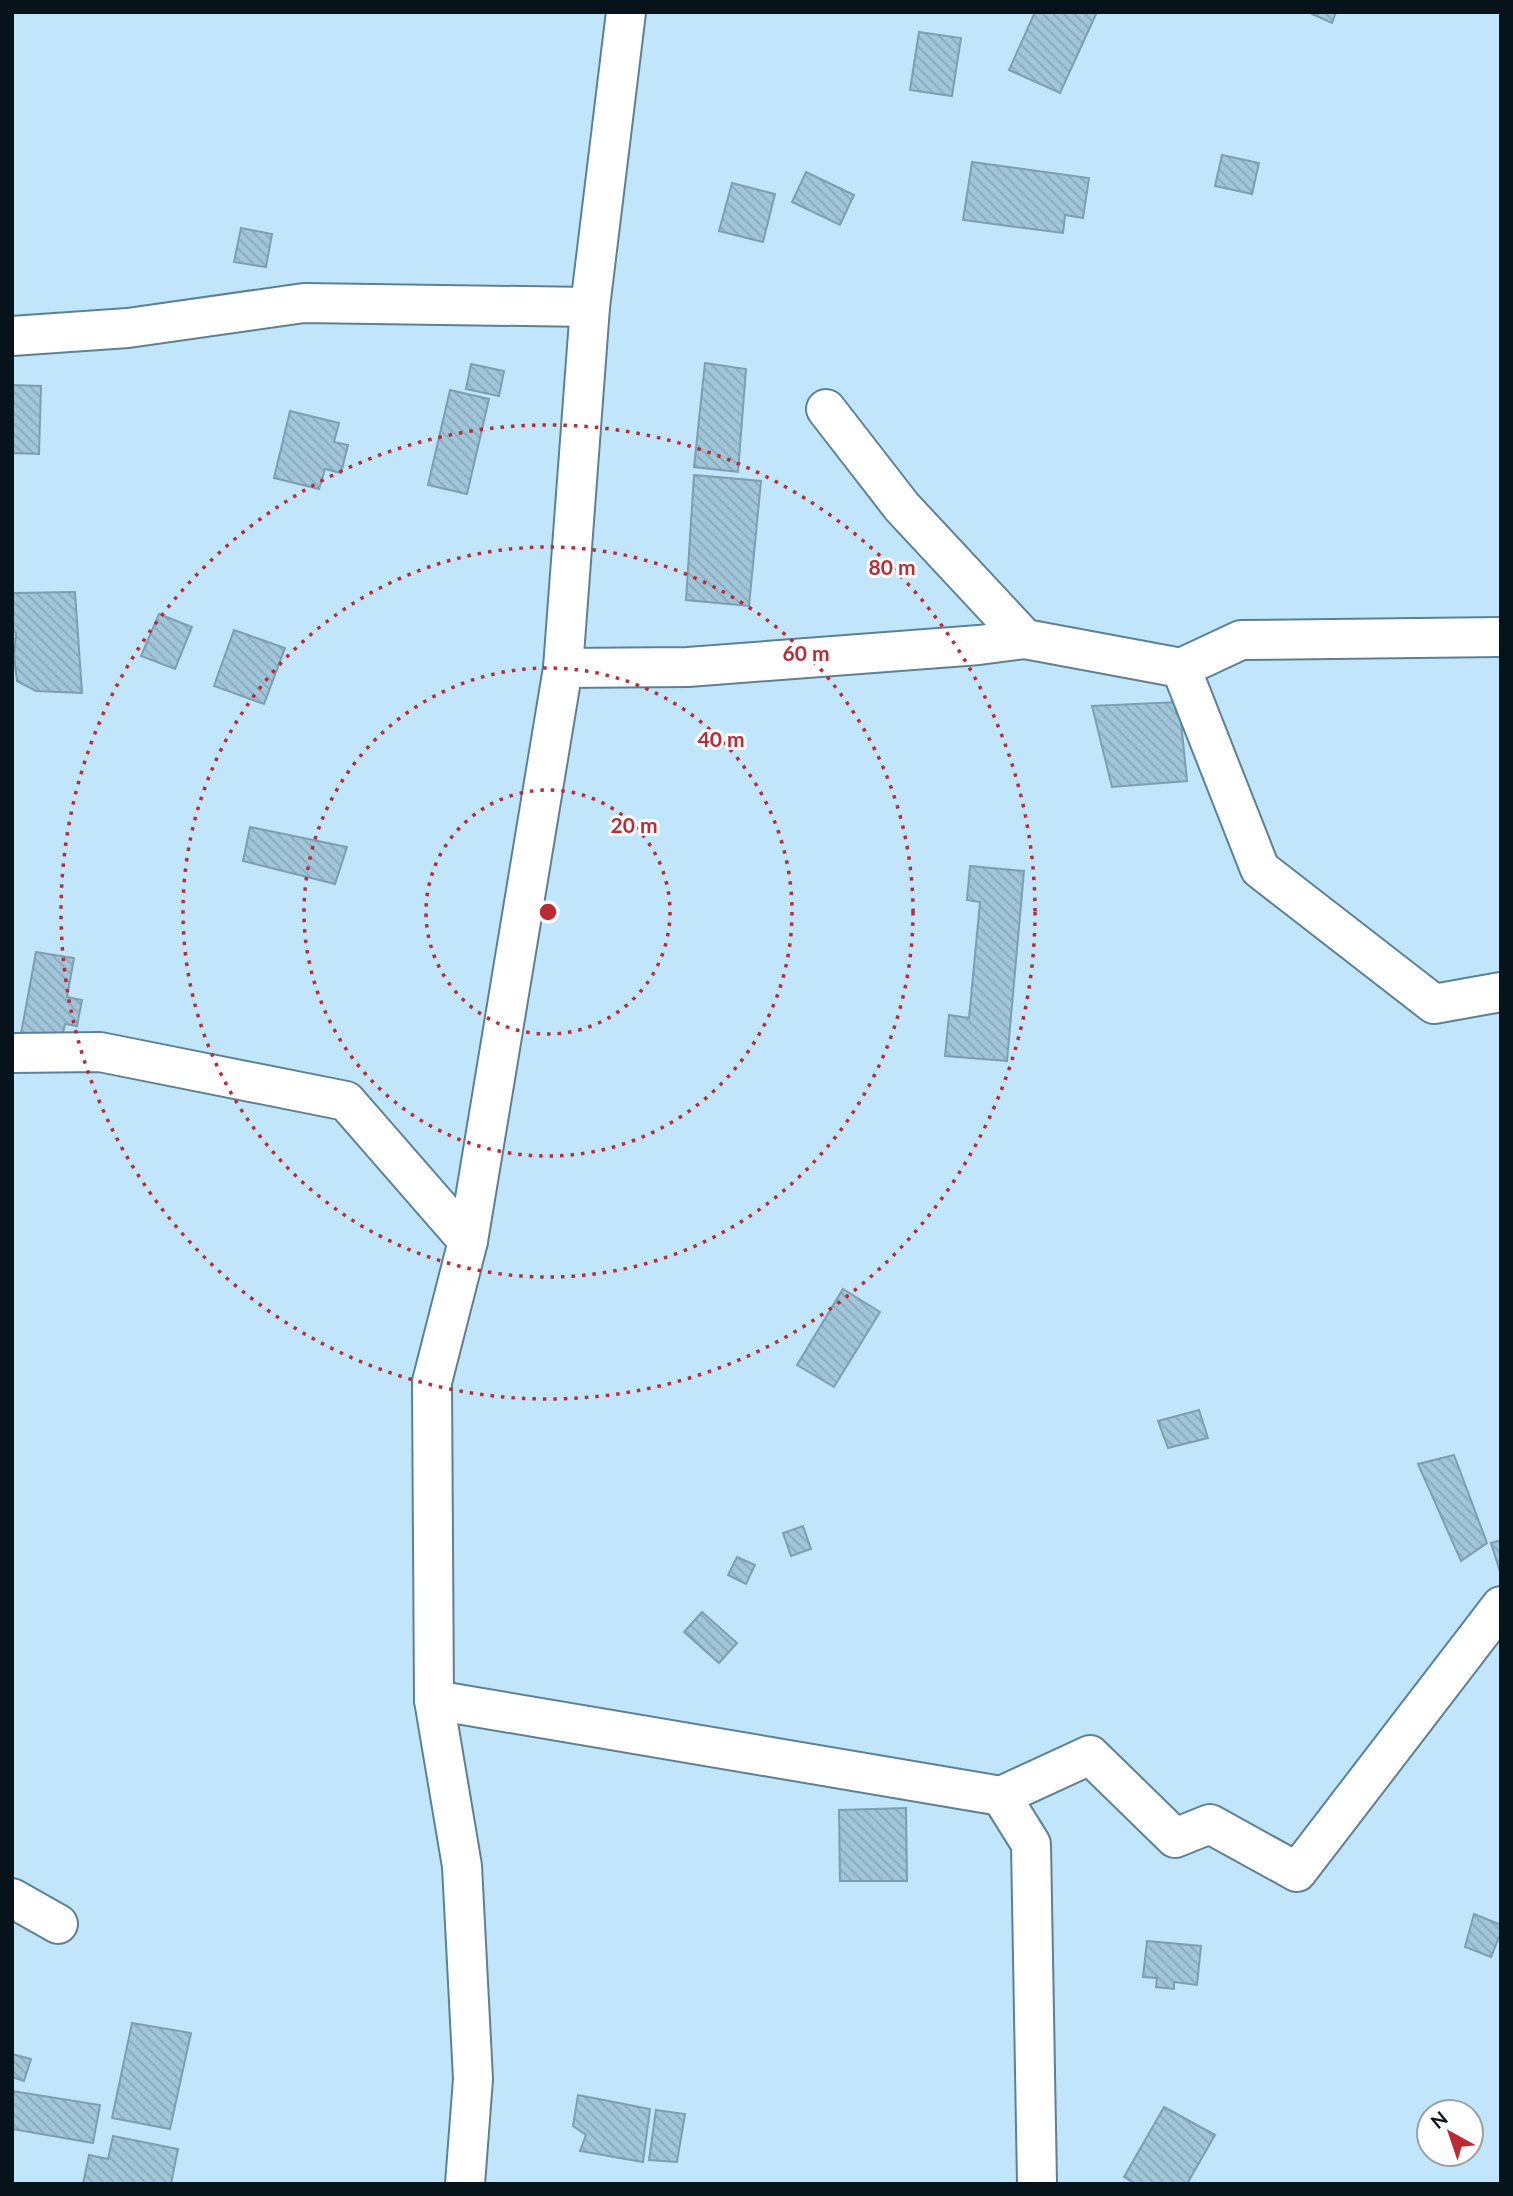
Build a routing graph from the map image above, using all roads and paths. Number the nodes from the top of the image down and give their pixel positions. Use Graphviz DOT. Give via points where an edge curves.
graph roads {
  1 [pos="626,12"];
  2 [pos="590,307"];
  3 [pos="12,336"];
  4 [pos="826,409"];
  5 [pos="1501,637"];
  6 [pos="1025,639"];
  7 [pos="563,668"];
  8 [pos="1181,668"];
  9 [pos="1501,992"];
  10 [pos="12,1053"];
  11 [pos="468,1241"];
  12 [pos="1501,1606"];
  13 [pos="434,1700"];
  14 [pos="1002,1796"];
  15 [pos="12,1898"];
  16 [pos="58,1924"];
  17 [pos="466,2184"];
  18 [pos="1037,2184"];
  1 -- 2 [label="street"];
  2 -- 3 [label="street" via="304,303 128,328"];
  2 -- 7 [label="street"];
  4 -- 6 [label="street" via="902,506"];
  5 -- 8 [label="street" via="1241,640"];
  6 -- 7 [label="street" via="688,667"];
  6 -- 8 [label="street"];
  7 -- 11 [label="street"];
  8 -- 9 [label="street" via="1259,869 1434,1004"];
  10 -- 11 [label="street" via="100,1052 346,1101"];
  11 -- 13 [label="street" via="432,1382"];
  12 -- 14 [label="street" via="1297,1872 1210,1825 1175,1838 1090,1755"];
  13 -- 14 [label="street"];
  13 -- 17 [label="street" via="462,1866 473,2080"];
  14 -- 18 [label="street" via="1031,1844"];
  15 -- 16 [label="street"];
}
